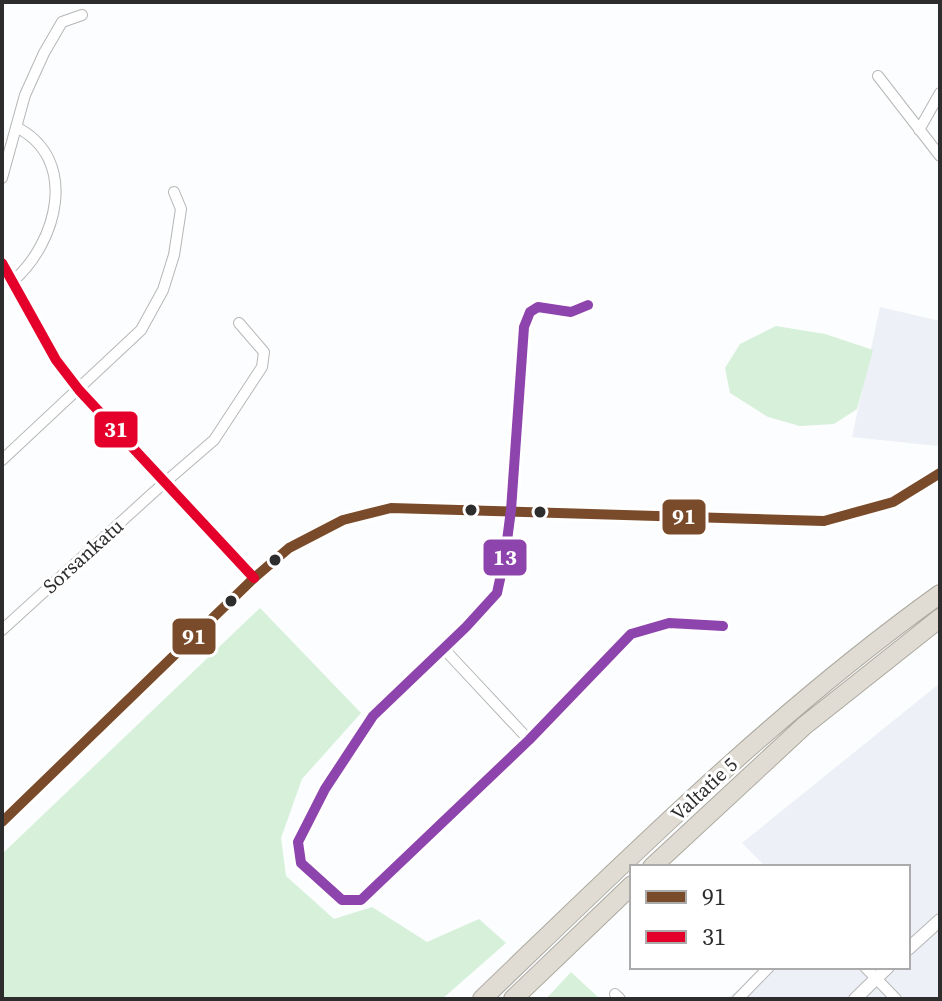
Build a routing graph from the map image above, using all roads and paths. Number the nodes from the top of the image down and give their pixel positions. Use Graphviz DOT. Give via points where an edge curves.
graph roads {
  1 [pos="82,15"];
  2 [pos="878,76"];
  3 [pos="940,93"];
  4 [pos="16,127"];
  5 [pos="919,130"];
  6 [pos="940,156"];
  7 [pos="2,177"];
  8 [pos="174,192"];
  9 [pos="2,263"];
  10 [pos="13,281"];
  11 [pos="588,305"];
  12 [pos="239,323"];
  13 [pos="79,390"];
  14 [pos="2,460"];
  15 [pos="940,473"];
  16 [pos="164,482"];
  17 [pos="511,510"];
  18 [pos="254,578"];
  19 [pos="940,594"];
  20 [pos="940,618"];
  21 [pos="723,626"];
  22 [pos="2,630"];
  23 [pos="444,649"];
  24 [pos="529,740"];
  25 [pos="2,822"];
  26 [pos="654,865"];
  27 [pos="630,887"];
  28 [pos="940,920"];
  29 [pos="910,947"];
  30 [pos="767,969"];
  31 [pos="867,969"];
  32 [pos="886,969"];
  33 [pos="876,978"];
  34 [pos="482,999"];
  35 [pos="513,999"];
  36 [pos="738,999"];
  37 [pos="855,999"];
  38 [pos="896,999"];
  1 -- 4 [label="street" via="62,22 25,95"];
  2 -- 5 [label="street"];
  3 -- 5 [label="street"];
  4 -- 7 [label="street"];
  4 -- 10 [label="street" via="32,134 45,150 56,195 46,238"];
  5 -- 6 [label="street"];
  8 -- 13 [label="street" via="180,220 163,290 141,330"];
  9 -- 10 [label="street"];
  10 -- 13 [label="street" via="56,360"];
  11 -- 17 [label="street" via="571,312 538,307 524,327"];
  12 -- 16 [label="street, Sorsankatu" via="264,352 262,367 214,440"];
  13 -- 14 [label="street"];
  13 -- 16 [label="street"];
  15 -- 17 [label="street" via="893,502 824,521"];
  16 -- 18 [label="street"];
  16 -- 22 [label="street, Sorsankatu"];
  17 -- 18 [label="street" via="391,508 343,520 289,548"];
  17 -- 23 [label="street" via="497,593"];
  18 -- 25 [label="street"];
  19 -- 34 [label="highway, Valtatie 5" via="748,749"];
  20 -- 26 [label="highway, Valtatie 5" via="804,726"];
  21 -- 24 [label="street" via="669,623 631,634"];
  23 -- 24 [label="street"];
  23 -- 24 [label="street" via="373,716 298,842 301,863 342,900 361,900"];
  27 -- 35 [label="highway"];
  28 -- 29 [label="street"];
  30 -- 36 [label="street"];
  31 -- 33 [label="street"];
  32 -- 33 [label="street"];
  33 -- 37 [label="street"];
  33 -- 38 [label="street"];
}
